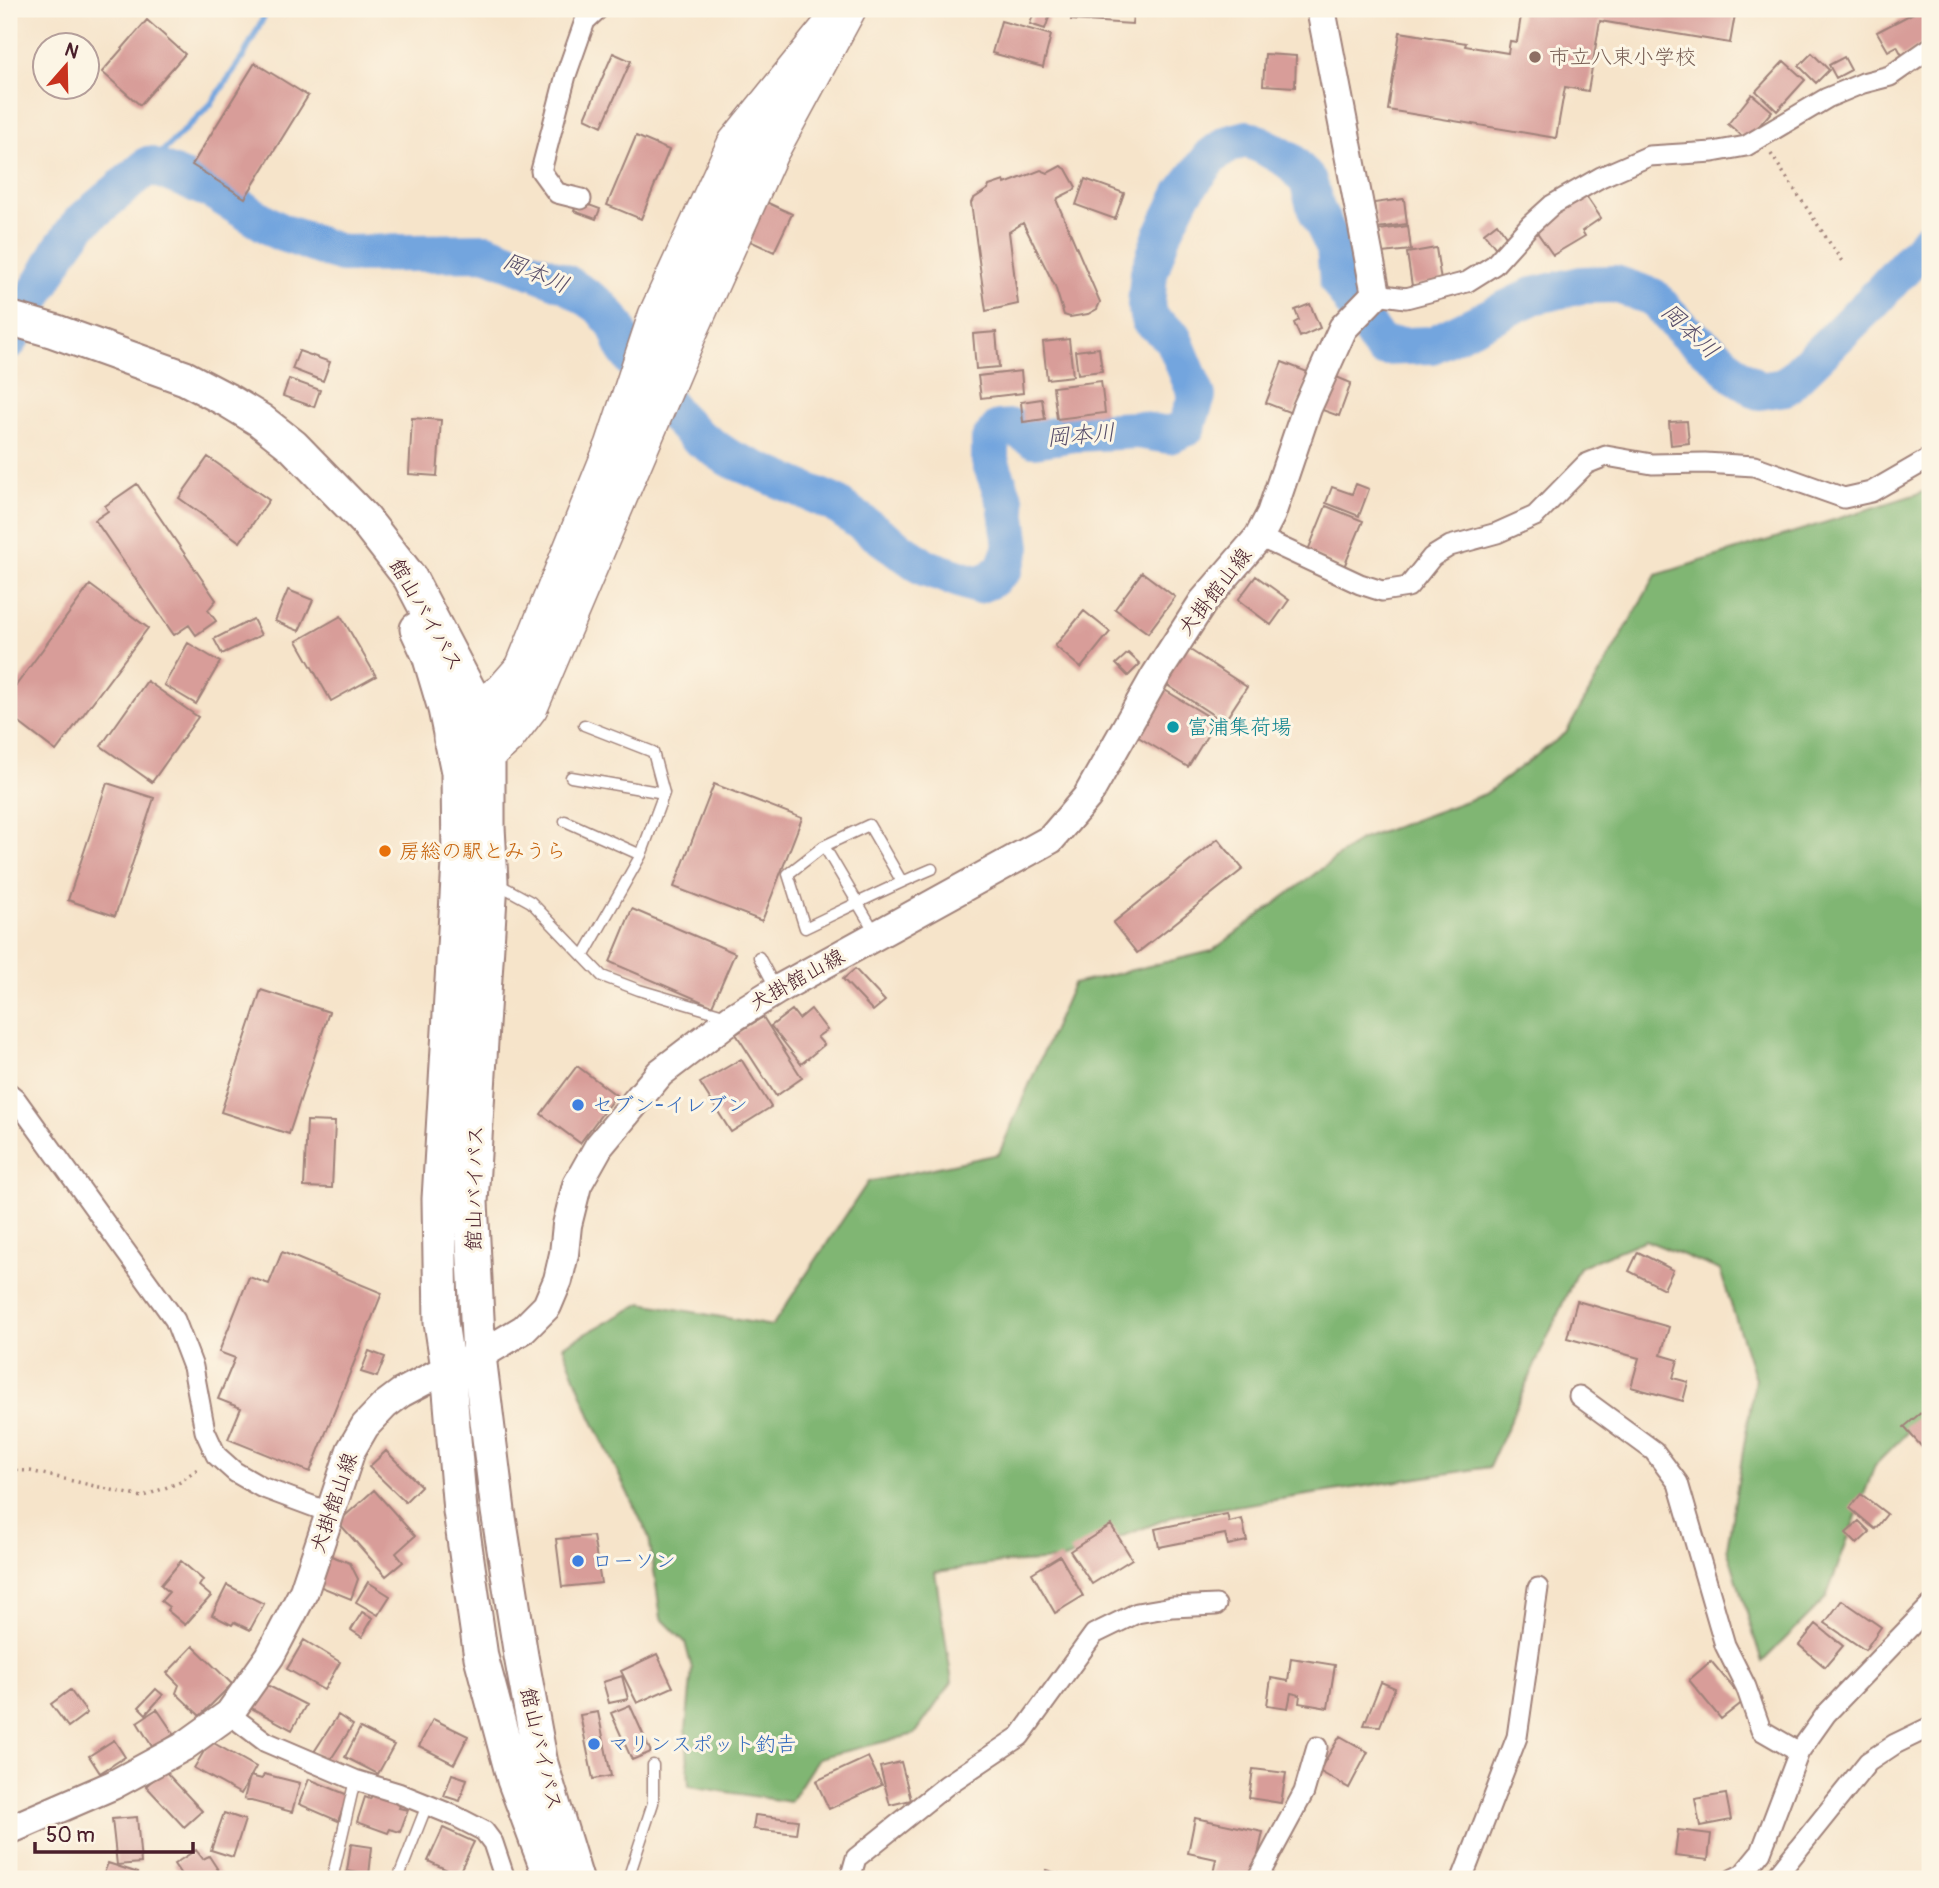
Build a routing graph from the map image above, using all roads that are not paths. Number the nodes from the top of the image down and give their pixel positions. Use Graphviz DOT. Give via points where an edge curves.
graph roads {
  1 [pos="598,9"];
  2 [pos="846,9"];
  3 [pos="1321,9"];
  4 [pos="1930,48"];
  5 [pos="581,199"];
  6 [pos="1373,296"];
  7 [pos="9,318"];
  8 [pos="625,451"];
  9 [pos="1930,458"];
  10 [pos="365,520"];
  11 [pos="1259,537"];
  12 [pos="478,708"];
  13 [pos="584,725"];
  14 [pos="452,738"];
  15 [pos="488,754"];
  16 [pos="571,777"];
  17 [pos="664,793"];
  18 [pos="565,821"];
  19 [pos="824,846"];
  20 [pos="641,855"];
  21 [pos="932,869"];
  22 [pos="491,881"];
  23 [pos="902,882"];
  24 [pos="859,902"];
  25 [pos="877,936"];
  26 [pos="584,956"];
  27 [pos="759,957"];
  28 [pos="777,990"];
  29 [pos="732,1018"];
  30 [pos="9,1093"];
  31 [pos="479,1356"];
  32 [pos="448,1368"];
  33 [pos="1579,1396"];
  34 [pos="331,1513"];
  35 [pos="1538,1588"];
  36 [pos="1216,1605"];
  37 [pos="1930,1606"];
  38 [pos="229,1714"];
  39 [pos="1930,1727"];
  40 [pos="1317,1747"];
  41 [pos="1799,1752"];
  42 [pos="653,1765"];
  43 [pos="355,1780"];
  44 [pos="427,1805"];
  45 [pos="9,1830"];
  46 [pos="332,1879"];
  47 [pos="398,1879"];
  48 [pos="505,1879"];
  49 [pos="551,1879"];
  50 [pos="576,1879"];
  51 [pos="628,1879"];
  52 [pos="850,1879"];
  53 [pos="1257,1879"];
  54 [pos="1462,1879"];
  55 [pos="1733,1879"];
  56 [pos="1774,1879"];
  1 -- 5 [label="street" via="581,32 541,171 556,193"];
  2 -- 8 [label="highway" via="673,323"];
  3 -- 6 [label="main road"];
  4 -- 6 [label="street" via="1890,76 1827,98 1746,146 1649,156 1601,177 1552,205 1494,265 1467,282 1406,298"];
  6 -- 11 [label="main road, 犬掛館山線" via="1343,328 1307,408"];
  7 -- 10 [label="highway, 館山バイパス" via="185,378 227,400 293,446"];
  8 -- 12 [label="highway" via="524,668 503,692"];
  8 -- 15 [label="highway" via="540,686 516,725"];
  9 -- 11 [label="street" via="1871,492 1844,498 1754,466 1652,464 1606,456 1586,464 1535,516 1450,546 1432,557 1408,587 1382,591"];
  10 -- 12 [label="highway, 館山バイパス" via="410,578"];
  10 -- 14 [label="highway, 館山バイパス" via="429,655"];
  11 -- 25 [label="main road, 犬掛館山線" via="1202,602 1087,797 1051,839"];
  12 -- 14 [label="highway"];
  12 -- 15 [label="highway, 館山バイパス"];
  13 -- 17 [label="lane" via="653,752"];
  14 -- 15 [label="highway"];
  14 -- 32 [label="highway, 館山バイパス" via="458,772 459,863 439,1199 441,1322"];
  15 -- 22 [label="highway, 館山バイパス"];
  16 -- 17 [label="lane"];
  17 -- 20 [label="lane"];
  18 -- 20 [label="lane"];
  19 -- 23 [label="lane" via="869,825"];
  19 -- 24 [label="lane"];
  19 -- 24 [label="lane" via="788,874 805,928"];
  20 -- 26 [label="lane"];
  21 -- 23 [label="lane"];
  22 -- 26 [label="lane" via="531,902"];
  22 -- 31 [label="highway, 館山バイパス" via="471,1202"];
  23 -- 24 [label="lane"];
  24 -- 25 [label="lane"];
  25 -- 28 [label="main road, 犬掛館山線"];
  26 -- 29 [label="lane" via="601,976"];
  27 -- 28 [label="lane"];
  28 -- 29 [label="main road, 犬掛館山線"];
  29 -- 31 [label="main road, 犬掛館山線" via="660,1073 599,1146 577,1185 558,1280 547,1306 524,1329"];
  30 -- 34 [label="street" via="175,1320 193,1367 205,1432 216,1455 261,1487"];
  31 -- 32 [label="main road, 犬掛館山線"];
  31 -- 50 [label="highway, 館山バイパス" via="523,1670 541,1764"];
  32 -- 34 [label="main road, 犬掛館山線" via="401,1393 365,1426 351,1450"];
  32 -- 49 [label="highway, 館山バイパス" via="460,1511 481,1657 514,1780"];
  33 -- 41 [label="street" via="1654,1451 1678,1483 1724,1645 1761,1730"];
  34 -- 38 [label="main road, 犬掛館山線" via="304,1591 270,1657"];
  35 -- 54 [label="street" via="1517,1737"];
  36 -- 52 [label="street" via="1137,1613 1094,1634 1020,1736 947,1785 856,1858"];
  37 -- 41 [label="street" via="1826,1714"];
  38 -- 43 [label="street" via="266,1742"];
  38 -- 45 [label="main road, 犬掛館山線" via="183,1747 113,1785"];
  39 -- 56 [label="street" via="1868,1762"];
  40 -- 53 [label="street" via="1304,1792"];
  41 -- 55 [label="street" via="1761,1852"];
  42 -- 51 [label="lane" via="653,1803"];
  43 -- 44 [label="street"];
  43 -- 46 [label="lane"];
  44 -- 47 [label="lane"];
  44 -- 48 [label="street" via="484,1831 494,1843"];
}
